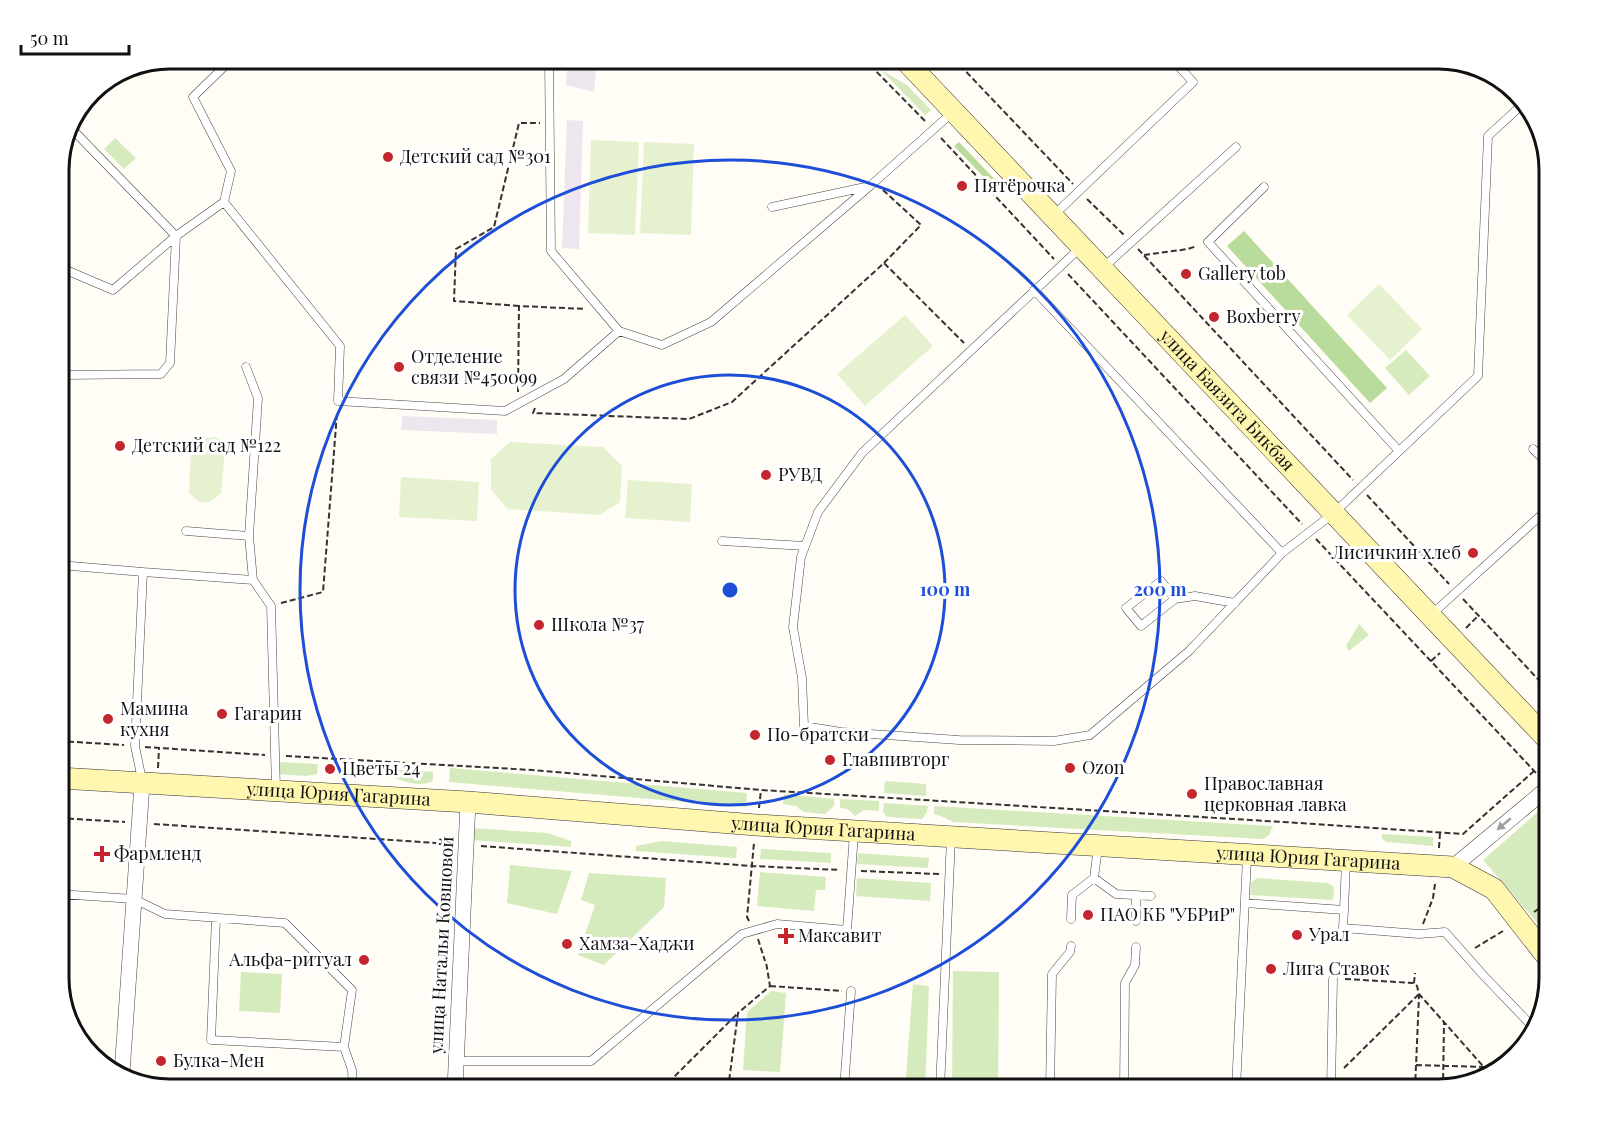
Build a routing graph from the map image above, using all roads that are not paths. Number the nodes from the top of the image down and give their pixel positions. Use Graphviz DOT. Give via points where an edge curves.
graph roads {
  1 [pos="221,69"];
  2 [pos="549,69"];
  3 [pos="914,69"];
  4 [pos="1182,69"];
  5 [pos="1518,108"];
  6 [pos="954,111"];
  7 [pos="76,133"];
  8 [pos="1236,147"];
  9 [pos="873,184"];
  10 [pos="1264,187"];
  11 [pos="224,202"];
  12 [pos="772,207"];
  13 [pos="1053,216"];
  14 [pos="176,236"];
  15 [pos="1082,246"];
  16 [pos="1102,269"];
  17 [pos="69,271"];
  18 [pos="1034,290"];
  19 [pos="619,331"];
  20 [pos="246,367"];
  21 [pos="69,375"];
  22 [pos="1533,449"];
  23 [pos="1399,451"];
  24 [pos="1539,455"];
  25 [pos="1334,513"];
  26 [pos="1539,518"];
  27 [pos="186,531"];
  28 [pos="249,536"];
  29 [pos="722,541"];
  30 [pos="805,546"];
  31 [pos="1282,553"];
  32 [pos="69,567"];
  33 [pos="143,572"];
  34 [pos="253,580"];
  35 [pos="1175,599"];
  36 [pos="1235,603"];
  37 [pos="1430,615"];
  38 [pos="1539,729"];
  39 [pos="69,779"];
  40 [pos="142,784"];
  41 [pos="276,790"];
  42 [pos="1539,795"];
  43 [pos="468,802"];
  44 [pos="854,831"];
  45 [pos="951,837"];
  46 [pos="1098,846"];
  47 [pos="1247,855"];
  48 [pos="1346,861"];
  49 [pos="1453,867"];
  50 [pos="1094,878"];
  51 [pos="69,894"];
  52 [pos="1136,895"];
  53 [pos="1151,896"];
  54 [pos="134,899"];
  55 [pos="1245,903"];
  56 [pos="1344,910"];
  57 [pos="216,918"];
  58 [pos="1071,919"];
  59 [pos="1136,921"];
  60 [pos="1539,945"];
  61 [pos="1071,946"];
  62 [pos="1136,947"];
  63 [pos="1333,979"];
  64 [pos="850,991"];
  65 [pos="1528,1022"];
  66 [pos="344,1047"];
  67 [pos="457,1061"];
  68 [pos="122,1067"];
  69 [pos="352,1079"];
  70 [pos="456,1079"];
  71 [pos="845,1079"];
  72 [pos="940,1079"];
  73 [pos="1050,1079"];
  74 [pos="1124,1079"];
  75 [pos="1236,1079"];
  76 [pos="1331,1079"];
  1 -- 11 [label="lane" via="193,98 231,171"];
  2 -- 19 [label="lane" via="551,250"];
  3 -- 6 [label="main road, улица Баязита Бикбая"];
  4 -- 13 [label="lane" via="1193,82"];
  5 -- 23 [label="lane" via="1488,136 1478,376"];
  6 -- 9 [label="lane"];
  6 -- 13 [label="main road, улица Баязита Бикбая"];
  7 -- 14 [label="lane"];
  8 -- 16 [label="lane"];
  9 -- 12 [label="lane"];
  9 -- 19 [label="lane" via="711,322 662,345"];
  10 -- 23 [label="lane" via="1208,242"];
  11 -- 14 [label="lane"];
  11 -- 19 [label="lane" via="340,346 338,401 505,411 564,379"];
  13 -- 15 [label="main road, улица Баязита Бикбая"];
  14 -- 17 [label="lane" via="113,290"];
  14 -- 21 [label="lane" via="170,363 161,374"];
  15 -- 16 [label="main road, улица Баязита Бикбая"];
  15 -- 18 [label="lane"];
  16 -- 25 [label="main road, улица Баязита Бикбая"];
  18 -- 30 [label="lane" via="862,453 818,512"];
  18 -- 31 [label="lane"];
  20 -- 28 [label="lane" via="258,398"];
  22 -- 24 [label="lane"];
  23 -- 25 [label="lane"];
  25 -- 31 [label="lane"];
  25 -- 37 [label="main road, улица Баязита Бикбая"];
  26 -- 37 [label="lane"];
  27 -- 28 [label="lane"];
  28 -- 34 [label="lane"];
  29 -- 30 [label="lane"];
  30 -- 36 [label="lane" via="793,627 802,678 804,726 841,732 959,740 1054,741 1090,735 1190,651"];
  31 -- 36 [label="lane"];
  32 -- 33 [label="lane"];
  33 -- 34 [label="lane"];
  33 -- 40 [label="lane" via="135,746"];
  34 -- 41 [label="lane" via="271,606"];
  35 -- 35 [label="lane" via="1142,626 1126,608 1161,581"];
  35 -- 36 [label="lane" via="1195,596"];
  37 -- 38 [label="main road, улица Баязита Бикбая"];
  39 -- 40 [label="main road, улица Юрия Гагарина"];
  40 -- 41 [label="main road, улица Юрия Гагарина"];
  40 -- 54 [label="street"];
  41 -- 43 [label="main road, улица Юрия Гагарина"];
  42 -- 49 [label="street, one-way"];
  43 -- 44 [label="main road, улица Юрия Гагарина"];
  43 -- 67 [label="street, улица Натальи Ковшовой"];
  44 -- 45 [label="main road, улица Юрия Гагарина"];
  44 -- 67 [label="lane" via="847,930 777,924 742,934 591,1061"];
  45 -- 46 [label="main road, улица Юрия Гагарина"];
  45 -- 72 [label="lane"];
  46 -- 47 [label="main road, улица Юрия Гагарина"];
  46 -- 50 [label="lane"];
  47 -- 48 [label="main road, улица Юрия Гагарина"];
  47 -- 55 [label="lane"];
  48 -- 49 [label="main road, улица Юрия Гагарина"];
  48 -- 56 [label="lane"];
  49 -- 60 [label="main road, улица Юрия Гагарина" via="1494,889"];
  50 -- 52 [label="lane" via="1116,894"];
  50 -- 58 [label="lane" via="1072,895"];
  51 -- 54 [label="lane"];
  52 -- 53 [label="lane"];
  52 -- 59 [label="lane"];
  54 -- 57 [label="lane" via="165,914"];
  54 -- 68 [label="street"];
  55 -- 56 [label="lane"];
  55 -- 75 [label="lane"];
  56 -- 65 [label="lane" via="1343,928 1419,934 1445,932"];
  57 -- 66 [label="lane" via="285,923 352,990"];
  57 -- 66 [label="lane" via="211,1040"];
  61 -- 73 [label="lane" via="1053,974"];
  62 -- 74 [label="lane" via="1136,965 1125,983"];
  63 -- 76 [label="lane"];
  64 -- 71 [label="lane"];
  66 -- 69 [label="lane"];
  67 -- 70 [label="street, улица Натальи Ковшовой"];
}
